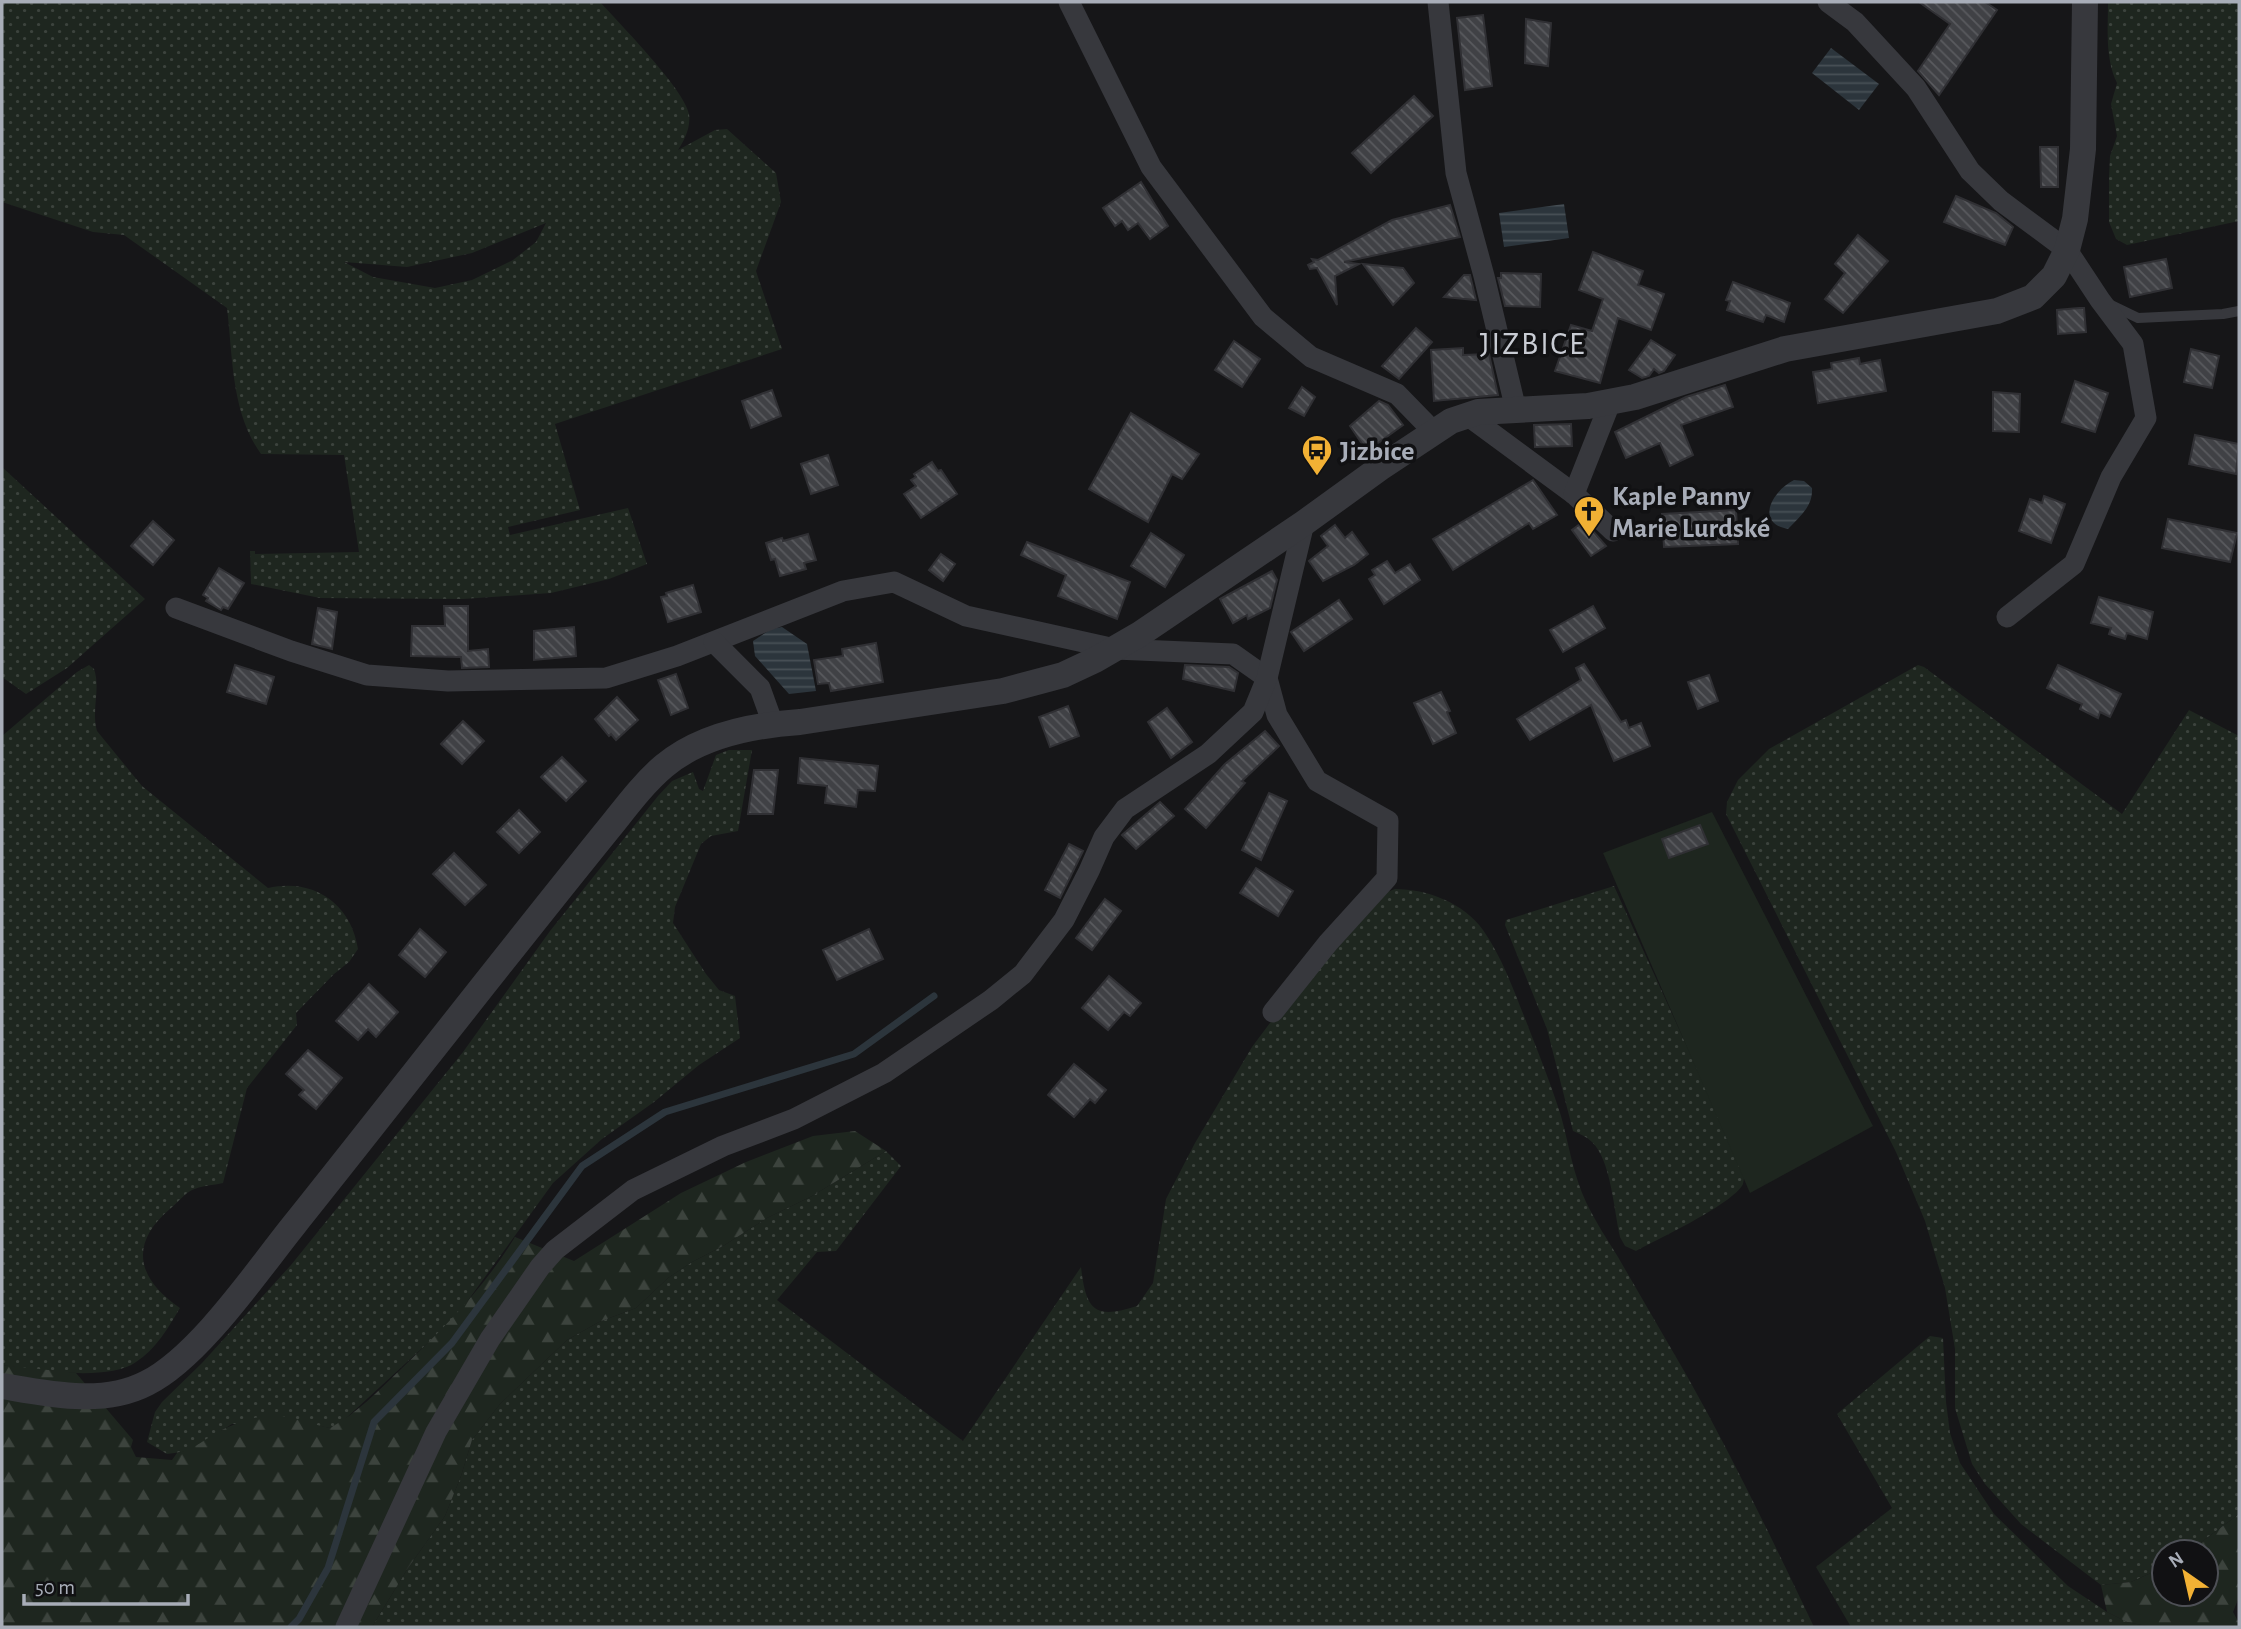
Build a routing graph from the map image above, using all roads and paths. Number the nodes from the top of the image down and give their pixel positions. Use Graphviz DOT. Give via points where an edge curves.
graph roads {
  1 [pos="1069,2"];
  2 [pos="1438,2"];
  3 [pos="1828,2"];
  4 [pos="2085,2"];
  5 [pos="2067,250"];
  6 [pos="2100,300"];
  7 [pos="2239,311"];
  8 [pos="1610,403"];
  9 [pos="1516,410"];
  10 [pos="1467,415"];
  11 [pos="1433,431"];
  12 [pos="1574,494"];
  13 [pos="1304,523"];
  14 [pos="1613,531"];
  15 [pos="176,608"];
  16 [pos="2007,617"];
  17 [pos="714,642"];
  18 [pos="1115,649"];
  19 [pos="1267,678"];
  20 [pos="773,724"];
  21 [pos="1273,1012"];
  22 [pos="2,1387"];
  23 [pos="346,1627"];
  1 -- 11 [label="street" via="1151,167 1264,317 1311,357 1396,394"];
  2 -- 9 [label="street" via="1456,173"];
  3 -- 5 [label="street" via="1854,22 1916,88 1970,171 2001,201"];
  4 -- 5 [label="street" via="2082,149"];
  5 -- 6 [label="street"];
  5 -- 8 [label="street" via="2045,287 2033,298 2007,308 1785,349"];
  6 -- 7 [label="lane" via="2138,318"];
  6 -- 16 [label="street" via="2133,344 2146,418 2111,477 2074,564"];
  8 -- 9 [label="street"];
  8 -- 12 [label="street"];
  9 -- 10 [label="street"];
  10 -- 11 [label="street"];
  10 -- 12 [label="street"];
  11 -- 13 [label="street"];
  12 -- 14 [label="street"];
  13 -- 18 [label="street"];
  13 -- 19 [label="street"];
  15 -- 17 [label="street" via="367,675 448,681 606,678"];
  17 -- 18 [label="street" via="844,590 894,582 966,616"];
  17 -- 20 [label="street" via="760,688"];
  18 -- 19 [label="street" via="1233,654"];
  18 -- 20 [label="street" via="1033,684"];
  19 -- 21 [label="street" via="1277,715 1317,781 1388,821 1387,878"];
  19 -- 23 [label="street" via="1253,712 1208,754 1125,809 1104,837 1064,920 1023,974 991,1000 884,1073 633,1191 555,1250 491,1339 442,1422"];
  20 -- 22 [label="street" via="698,744 648,780 220,1317 174,1365 149,1383 118,1394 78,1396"];
}
